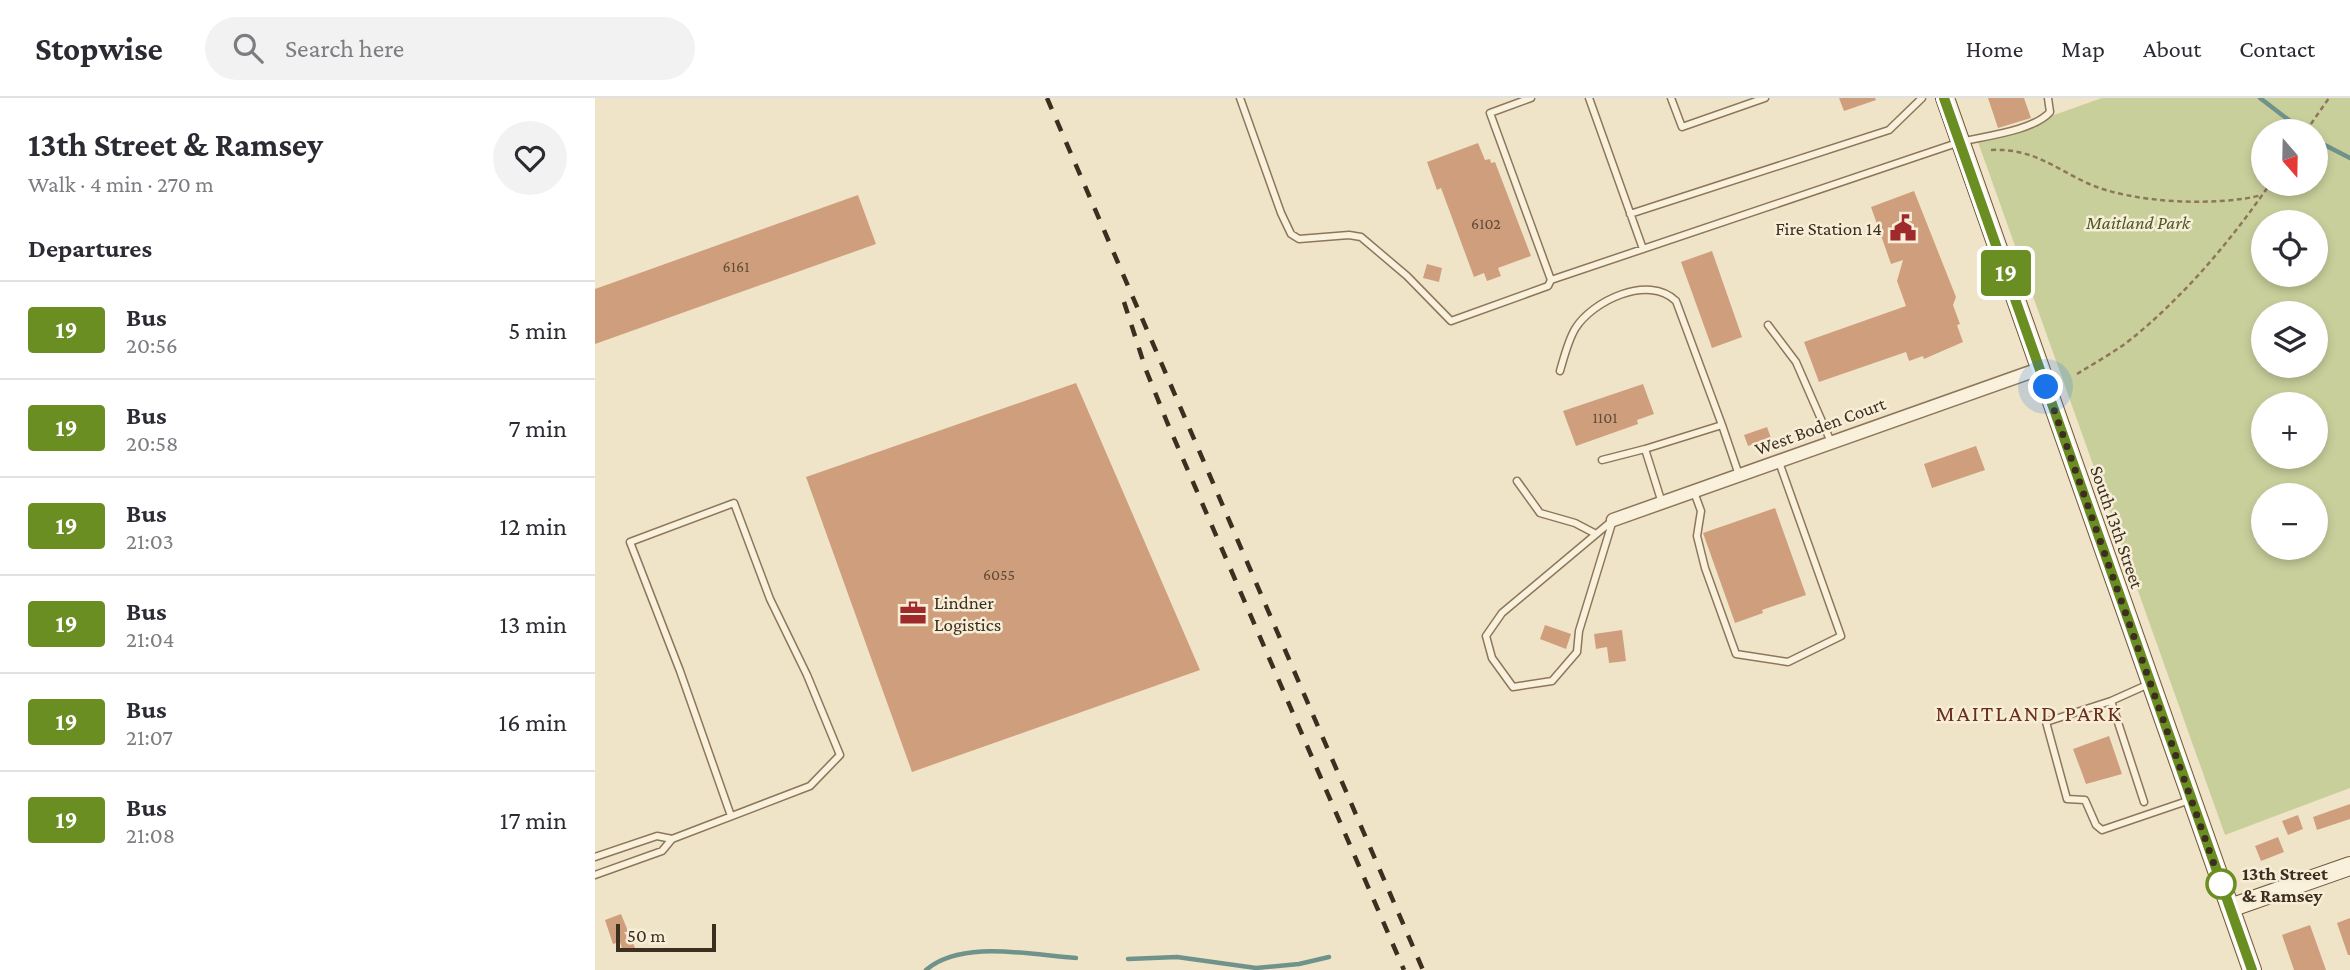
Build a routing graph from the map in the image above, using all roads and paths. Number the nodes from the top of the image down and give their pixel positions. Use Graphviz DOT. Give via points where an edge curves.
graph roads {
  1 [pos="1240,98"];
  2 [pos="1531,98"];
  3 [pos="1588,98"];
  4 [pos="1671,98"];
  5 [pos="1765,98"];
  6 [pos="1922,98"];
  7 [pos="1945,98"];
  8 [pos="2048,98"];
  9 [pos="2329,98"];
  10 [pos="2314,119"];
  11 [pos="1960,142"];
  12 [pos="1991,150"];
  13 [pos="2257,196"];
  14 [pos="2261,196"];
  15 [pos="1630,214"];
  16 [pos="1643,249"];
  17 [pos="1551,280"];
  18 [pos="1768,325"];
  19 [pos="2039,369"];
  20 [pos="1560,371"];
  21 [pos="2077,374"];
  22 [pos="1721,425"];
  23 [pos="1831,442"];
  24 [pos="1645,449"];
  25 [pos="1602,460"];
  26 [pos="1779,461"];
  27 [pos="1739,475"];
  28 [pos="1517,481"];
  29 [pos="1693,492"];
  30 [pos="1662,503"];
  31 [pos="1613,520"];
  32 [pos="1595,534"];
  33 [pos="2150,683"];
  34 [pos="2111,701"];
  35 [pos="2191,800"];
  36 [pos="2144,802"];
  37 [pos="731,816"];
  38 [pos="672,839"];
  39 [pos="595,857"];
  40 [pos="2350,866"];
  41 [pos="595,875"];
  42 [pos="2230,908"];
  43 [pos="2252,970"];
  1 -- 17 [label="lane" via="1280,213 1291,234 1299,239 1360,237 1451,321 1548,286"];
  2 -- 17 [label="lane" via="1490,113"];
  3 -- 15 [label="lane"];
  4 -- 5 [label="lane" via="1682,127"];
  6 -- 15 [label="lane" via="1889,130"];
  7 -- 11 [label="street, South 13th Street"];
  8 -- 11 [label="lane" via="2050,112 2042,119"];
  9 -- 10 [label="path"];
  11 -- 16 [label="lane"];
  11 -- 19 [label="street, South 13th Street"];
  12 -- 13 [label="path" via="2033,155 2122,195 2208,202"];
  14 -- 21 [label="path" via="2221,250 2174,300 2134,337"];
  15 -- 16 [label="lane"];
  16 -- 17 [label="lane"];
  18 -- 23 [label="lane" via="1796,362"];
  19 -- 23 [label="street, West Boden Court"];
  19 -- 33 [label="street, South 13th Street"];
  20 -- 22 [label="lane" via="1576,328 1603,302 1639,290 1670,295 1676,300"];
  22 -- 24 [label="lane"];
  22 -- 27 [label="lane"];
  23 -- 26 [label="street, West Boden Court"];
  24 -- 25 [label="lane"];
  24 -- 30 [label="lane"];
  26 -- 27 [label="street, West Boden Court"];
  26 -- 29 [label="lane" via="1841,636 1788,662 1736,654 1699,547 1701,511"];
  27 -- 29 [label="street, West Boden Court"];
  28 -- 32 [label="lane" via="1540,513"];
  29 -- 30 [label="street, West Boden Court"];
  30 -- 31 [label="street, West Boden Court"];
  31 -- 32 [label="lane"];
  31 -- 32 [label="lane" via="1579,631 1577,652 1552,681 1513,687 1492,658 1486,635 1502,613"];
  33 -- 34 [label="lane"];
  33 -- 35 [label="street, South 13th Street"];
  34 -- 35 [label="lane" via="2046,722 2067,799 2085,800 2102,830"];
  34 -- 36 [label="lane"];
  35 -- 42 [label="street, South 13th Street"];
  37 -- 37 [label="lane" via="810,786 840,755 770,599 734,503 630,542"];
  37 -- 38 [label="lane"];
  38 -- 39 [label="lane" via="657,836"];
  38 -- 41 [label="lane" via="662,851"];
  40 -- 42 [label="street"];
  42 -- 43 [label="street, South 13th Street"];
}
